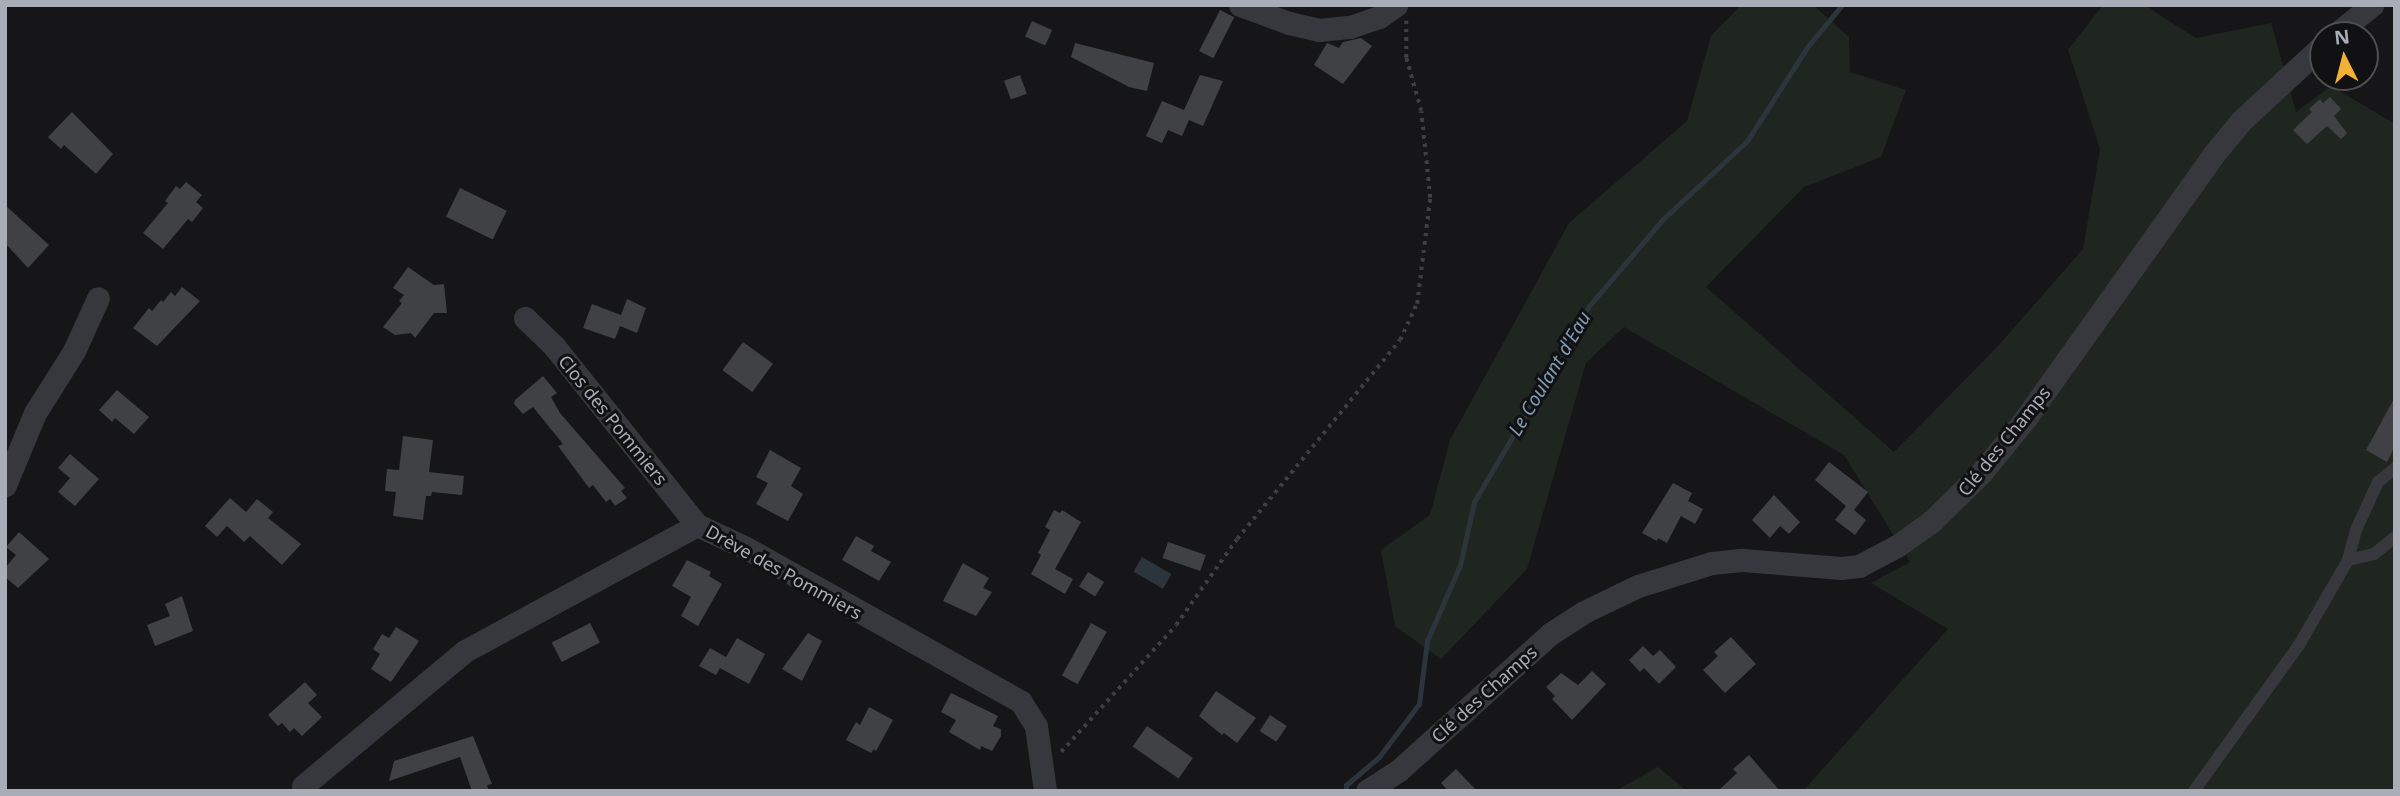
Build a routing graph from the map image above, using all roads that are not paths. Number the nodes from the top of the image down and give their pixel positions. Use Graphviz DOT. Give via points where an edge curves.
graph roads {
  1 [pos="1240,5"];
  2 [pos="2372,5"];
  3 [pos="1399,10"];
  4 [pos="2352,21"];
  5 [pos="2309,58"];
  6 [pos="99,298"];
  7 [pos="525,318"];
  8 [pos="2395,468"];
  9 [pos="5,485"];
  10 [pos="697,524"];
  11 [pos="2395,537"];
  12 [pos="2348,560"];
  13 [pos="1044,781"];
  14 [pos="303,786"];
  15 [pos="1367,791"];
  16 [pos="2194,791"];
  1 -- 3 [label="street" via="1320,30 1350,27"];
  2 -- 4 [label="street"];
  5 -- 15 [label="street, Clé des Champs" via="2241,121 2214,153 2025,419 1932,521 1859,566 1712,562 1638,586 1550,634 1398,771"];
  6 -- 9 [label="street" via="74,351 35,413"];
  7 -- 10 [label="street, Clos des Pommiers" via="554,346"];
  8 -- 12 [label="lane" via="2378,482"];
  10 -- 13 [label="street, Drève des Pommiers" via="1021,702 1035,726"];
  10 -- 14 [label="street, Drève des Pommiers" via="471,646"];
  11 -- 12 [label="lane" via="2374,554"];
  12 -- 16 [label="lane" via="2299,645"];
}
